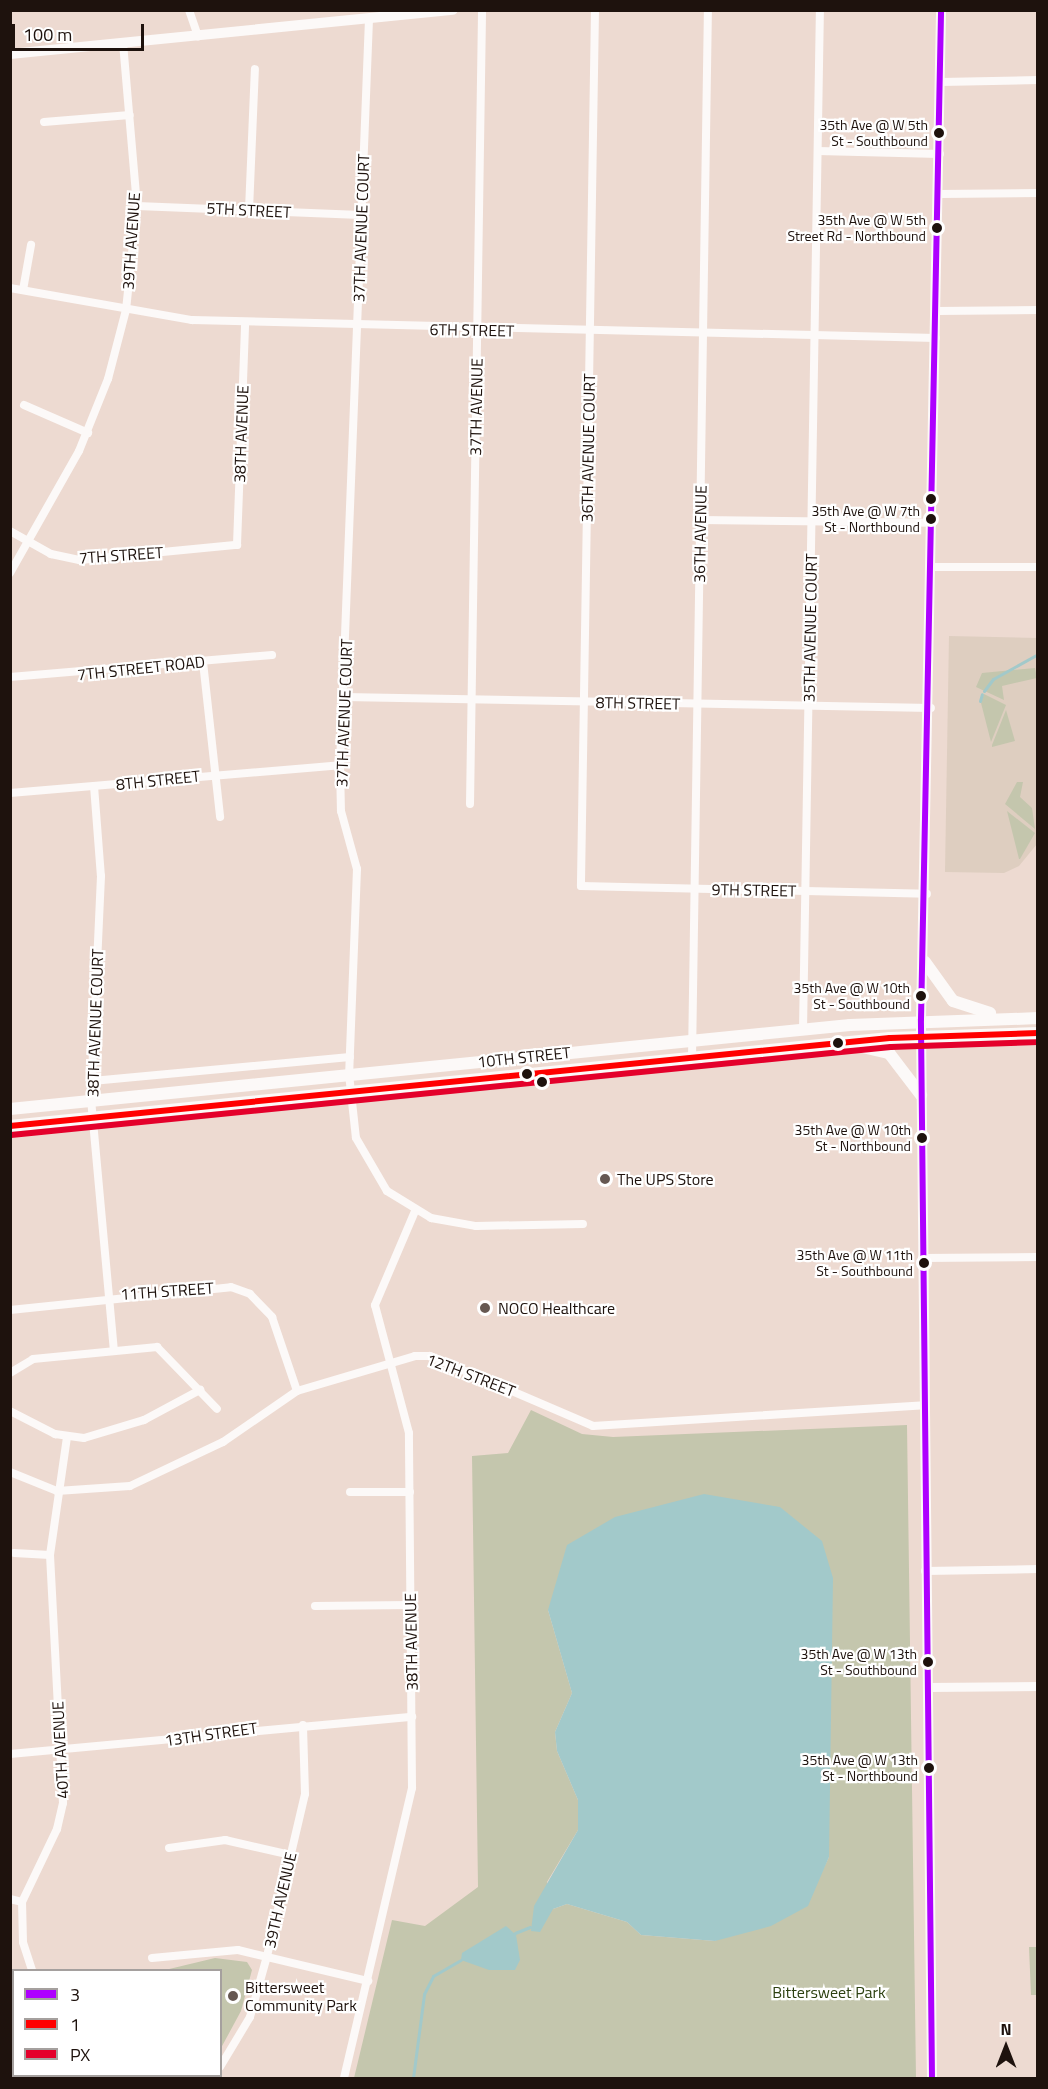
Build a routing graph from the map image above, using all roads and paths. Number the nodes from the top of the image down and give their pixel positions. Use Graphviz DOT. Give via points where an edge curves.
graph roads {
  1 [pos="189,10"];
  2 [pos="453,10"];
  3 [pos="482,10"];
  4 [pos="595,10"];
  5 [pos="708,10"];
  6 [pos="820,10"];
  7 [pos="941,10"];
  8 [pos="369,19"];
  9 [pos="198,36"];
  10 [pos="123,44"];
  11 [pos="10,54"];
  12 [pos="255,69"];
  13 [pos="1038,80"];
  14 [pos="940,82"];
  15 [pos="129,115"];
  16 [pos="44,122"];
  17 [pos="818,151"];
  18 [pos="940,154"];
  19 [pos="1038,193"];
  20 [pos="940,194"];
  21 [pos="137,206"];
  22 [pos="249,210"];
  23 [pos="361,215"];
  24 [pos="31,244"];
  25 [pos="10,288"];
  26 [pos="23,290"];
  27 [pos="126,310"];
  28 [pos="1038,310"];
  29 [pos="937,311"];
  30 [pos="245,323"];
  31 [pos="358,328"];
  32 [pos="478,330"];
  33 [pos="590,332"];
  34 [pos="702,334"];
  35 [pos="814,337"];
  36 [pos="936,338"];
  37 [pos="24,405"];
  38 [pos="88,433"];
  39 [pos="700,520"];
  40 [pos="813,521"];
  41 [pos="932,523"];
  42 [pos="10,531"];
  43 [pos="29,542"];
  44 [pos="237,545"];
  45 [pos="932,567"];
  46 [pos="1038,567"];
  47 [pos="10,573"];
  48 [pos="272,655"];
  49 [pos="203,662"];
  50 [pos="10,677"];
  51 [pos="344,698"];
  52 [pos="472,700"];
  53 [pos="584,702"];
  54 [pos="697,704"];
  55 [pos="808,706"];
  56 [pos="931,708"];
  57 [pos="340,765"];
  58 [pos="215,774"];
  59 [pos="94,786"];
  60 [pos="10,793"];
  61 [pos="470,804"];
  62 [pos="220,817"];
  63 [pos="581,886"];
  64 [pos="693,889"];
  65 [pos="806,891"];
  66 [pos="927,894"];
  67 [pos="925,962"];
  68 [pos="1015,1018"];
  69 [pos="1038,1018"];
  70 [pos="921,1019"];
  71 [pos="803,1030"];
  72 [pos="1038,1033"];
  73 [pos="921,1036"];
  74 [pos="691,1041"];
  75 [pos="839,1043"];
  76 [pos="350,1057"];
  77 [pos="692,1058"];
  78 [pos="349,1074"];
  79 [pos="92,1081"];
  80 [pos="350,1090"];
  81 [pos="921,1095"];
  82 [pos="91,1099"];
  83 [pos="10,1109"];
  84 [pos="92,1116"];
  85 [pos="10,1126"];
  86 [pos="415,1211"];
  87 [pos="583,1224"];
  88 [pos="1038,1257"];
  89 [pos="922,1258"];
  90 [pos="109,1296"];
  91 [pos="10,1310"];
  92 [pos="114,1350"];
  93 [pos="389,1362"];
  94 [pos="10,1373"];
  95 [pos="200,1390"];
  96 [pos="297,1391"];
  97 [pos="924,1405"];
  98 [pos="217,1408"];
  99 [pos="10,1411"];
  100 [pos="67,1437"];
  101 [pos="10,1472"];
  102 [pos="57,1491"];
  103 [pos="350,1492"];
  104 [pos="410,1492"];
  105 [pos="14,1553"];
  106 [pos="50,1555"];
  107 [pos="1038,1569"];
  108 [pos="925,1571"];
  109 [pos="411,1605"];
  110 [pos="315,1606"];
  111 [pos="928,1686"];
  112 [pos="1038,1686"];
  113 [pos="412,1717"];
  114 [pos="303,1725"];
  115 [pos="62,1752"];
  116 [pos="10,1754"];
  117 [pos="169,1848"];
  118 [pos="291,1855"];
  119 [pos="10,1899"];
  120 [pos="22,1902"];
  121 [pos="267,1956"];
  122 [pos="152,1958"];
  123 [pos="31,1969"];
  124 [pos="368,1981"];
  125 [pos="222,2064"];
  126 [pos="344,2079"];
  127 [pos="932,2079"];
  1 -- 9 [label="street"];
  2 -- 8 [label="main road"];
  3 -- 32 [label="street, 37TH AVENUE"];
  4 -- 33 [label="street, 36TH AVENUE COURT"];
  5 -- 34 [label="street, 36TH AVENUE"];
  6 -- 17 [label="street, 35TH AVENUE COURT"];
  7 -- 14 [label="main road"];
  8 -- 9 [label="main road"];
  8 -- 23 [label="street, 37TH AVENUE COURT"];
  9 -- 10 [label="main road"];
  10 -- 11 [label="main road"];
  10 -- 15 [label="street, 39TH AVENUE"];
  12 -- 22 [label="street"];
  13 -- 14 [label="street"];
  14 -- 18 [label="main road"];
  15 -- 16 [label="street"];
  15 -- 21 [label="street, 39TH AVENUE"];
  17 -- 18 [label="street"];
  17 -- 35 [label="street, 35TH AVENUE COURT"];
  18 -- 20 [label="main road"];
  19 -- 20 [label="street"];
  20 -- 29 [label="main road"];
  21 -- 22 [label="street, 5TH STREET"];
  21 -- 27 [label="street, 39TH AVENUE"];
  22 -- 23 [label="street, 5TH STREET"];
  23 -- 31 [label="street, 37TH AVENUE COURT"];
  24 -- 26 [label="street"];
  25 -- 26 [label="street, 6TH STREET"];
  26 -- 27 [label="street, 6TH STREET"];
  27 -- 30 [label="street, 6TH STREET"];
  27 -- 38 [label="street, 39TH AVENUE"];
  28 -- 29 [label="street"];
  29 -- 36 [label="main road"];
  30 -- 31 [label="street, 6TH STREET"];
  30 -- 44 [label="street, 38TH AVENUE"];
  31 -- 32 [label="street, 6TH STREET"];
  31 -- 51 [label="street, 37TH AVENUE COURT"];
  32 -- 33 [label="street, 6TH STREET"];
  32 -- 52 [label="street, 37TH AVENUE"];
  33 -- 34 [label="street, 6TH STREET"];
  33 -- 53 [label="street, 36TH AVENUE COURT"];
  34 -- 35 [label="street, 6TH STREET"];
  34 -- 39 [label="street, 36TH AVENUE"];
  35 -- 36 [label="street, 6TH STREET"];
  35 -- 40 [label="street, 35TH AVENUE COURT"];
  36 -- 41 [label="main road"];
  37 -- 38 [label="street"];
  38 -- 43 [label="street, 39TH AVENUE"];
  39 -- 40 [label="street"];
  39 -- 54 [label="street, 36TH AVENUE"];
  40 -- 41 [label="street"];
  40 -- 55 [label="street, 35TH AVENUE COURT"];
  41 -- 45 [label="main road"];
  42 -- 43 [label="street, 7TH STREET"];
  43 -- 44 [label="street, 7TH STREET" via="80,560"];
  43 -- 47 [label="street, 39TH AVENUE"];
  45 -- 46 [label="street"];
  45 -- 56 [label="main road"];
  48 -- 49 [label="street, 7TH STREET ROAD"];
  49 -- 50 [label="street, 7TH STREET ROAD"];
  49 -- 58 [label="street"];
  51 -- 52 [label="street, 8TH STREET"];
  51 -- 57 [label="street, 37TH AVENUE COURT"];
  52 -- 53 [label="street, 8TH STREET"];
  52 -- 61 [label="street, 37TH AVENUE"];
  53 -- 54 [label="street, 8TH STREET"];
  53 -- 63 [label="street, 36TH AVENUE COURT"];
  54 -- 55 [label="street, 8TH STREET"];
  54 -- 64 [label="street, 36TH AVENUE"];
  55 -- 56 [label="street, 8TH STREET"];
  55 -- 65 [label="street, 35TH AVENUE COURT"];
  56 -- 66 [label="main road"];
  57 -- 58 [label="street, 8TH STREET"];
  57 -- 76 [label="street, 37TH AVENUE COURT" via="341,810 357,869"];
  58 -- 59 [label="street, 8TH STREET"];
  58 -- 62 [label="street"];
  59 -- 60 [label="street, 8TH STREET"];
  59 -- 79 [label="street, 38TH AVENUE COURT" via="101,876"];
  63 -- 64 [label="street, 9TH STREET"];
  64 -- 65 [label="street, 9TH STREET"];
  64 -- 74 [label="street, 36TH AVENUE"];
  65 -- 66 [label="street, 9TH STREET"];
  65 -- 71 [label="street, 35TH AVENUE COURT"];
  66 -- 67 [label="main road"];
  67 -- 68 [label="main road" via="953,1001"];
  67 -- 70 [label="main road"];
  68 -- 69 [label="main road, 10TH STREET"];
  68 -- 70 [label="main road, 10TH STREET"];
  70 -- 71 [label="main road, 10TH STREET"];
  70 -- 73 [label="main road"];
  71 -- 74 [label="main road, 10TH STREET"];
  72 -- 73 [label="main road, 10TH STREET"];
  73 -- 75 [label="main road, 10TH STREET"];
  73 -- 81 [label="main road"];
  74 -- 77 [label="street, 36TH AVENUE"];
  74 -- 78 [label="main road, 10TH STREET"];
  75 -- 77 [label="main road, 10TH STREET"];
  75 -- 81 [label="main road" via="889,1053"];
  76 -- 78 [label="street, 37TH AVENUE COURT"];
  76 -- 79 [label="street"];
  77 -- 80 [label="main road, 10TH STREET"];
  78 -- 80 [label="street, 37TH AVENUE COURT"];
  78 -- 82 [label="main road, 10TH STREET"];
  79 -- 82 [label="street, 38TH AVENUE COURT"];
  80 -- 84 [label="main road, 10TH STREET"];
  80 -- 86 [label="street, 37TH AVENUE COURT" via="364,1159 387,1191"];
  81 -- 89 [label="main road"];
  82 -- 83 [label="main road, 10TH STREET"];
  82 -- 84 [label="street, 38TH AVENUE COURT"];
  84 -- 85 [label="main road, 10TH STREET"];
  84 -- 90 [label="street, 38TH AVENUE COURT"];
  86 -- 87 [label="street, 37TH AVENUE COURT" via="476,1226"];
  86 -- 93 [label="street, 38TH AVENUE" via="377,1292 376,1317"];
  88 -- 89 [label="street"];
  89 -- 97 [label="main road"];
  90 -- 91 [label="street, 11TH STREET"];
  90 -- 92 [label="street, 38TH AVENUE COURT"];
  90 -- 96 [label="street, 11TH STREET" via="210,1286 250,1294 272,1317"];
  92 -- 94 [label="street" via="33,1359"];
  92 -- 95 [label="street" via="158,1347"];
  93 -- 96 [label="street, 12TH STREET"];
  93 -- 97 [label="street, 12TH STREET" via="430,1356 575,1420 603,1427"];
  93 -- 104 [label="street, 38TH AVENUE" via="408,1420"];
  95 -- 98 [label="street"];
  95 -- 100 [label="street" via="144,1420"];
  96 -- 102 [label="street, 12TH STREET" via="223,1442 130,1486"];
  97 -- 108 [label="main road"];
  99 -- 100 [label="street"];
  100 -- 102 [label="street, 40TH AVENUE"];
  101 -- 102 [label="street, 12TH STREET"];
  102 -- 106 [label="street, 40TH AVENUE"];
  103 -- 104 [label="street"];
  104 -- 109 [label="street, 38TH AVENUE"];
  105 -- 106 [label="street"];
  106 -- 115 [label="street, 40TH AVENUE"];
  107 -- 108 [label="street"];
  108 -- 111 [label="main road"];
  109 -- 110 [label="street"];
  109 -- 113 [label="street, 38TH AVENUE"];
  111 -- 112 [label="street"];
  111 -- 127 [label="main road"];
  113 -- 114 [label="street, 13TH STREET"];
  113 -- 124 [label="street, 38TH AVENUE" via="410,1806"];
  114 -- 115 [label="street, 13TH STREET"];
  114 -- 118 [label="street, 39TH AVENUE" via="306,1783"];
  115 -- 116 [label="street, 13TH STREET"];
  115 -- 120 [label="street, 40TH AVENUE" via="62,1815"];
  117 -- 118 [label="street" via="225,1840"];
  118 -- 121 [label="street, 39TH AVENUE"];
  119 -- 120 [label="street"];
  120 -- 123 [label="street, 40TH AVENUE" via="22,1942"];
  121 -- 122 [label="street" via="219,1948"];
  121 -- 124 [label="street"];
  121 -- 125 [label="street, 39TH AVENUE" via="250,2017"];
  124 -- 126 [label="street, 38TH AVENUE"];
}
